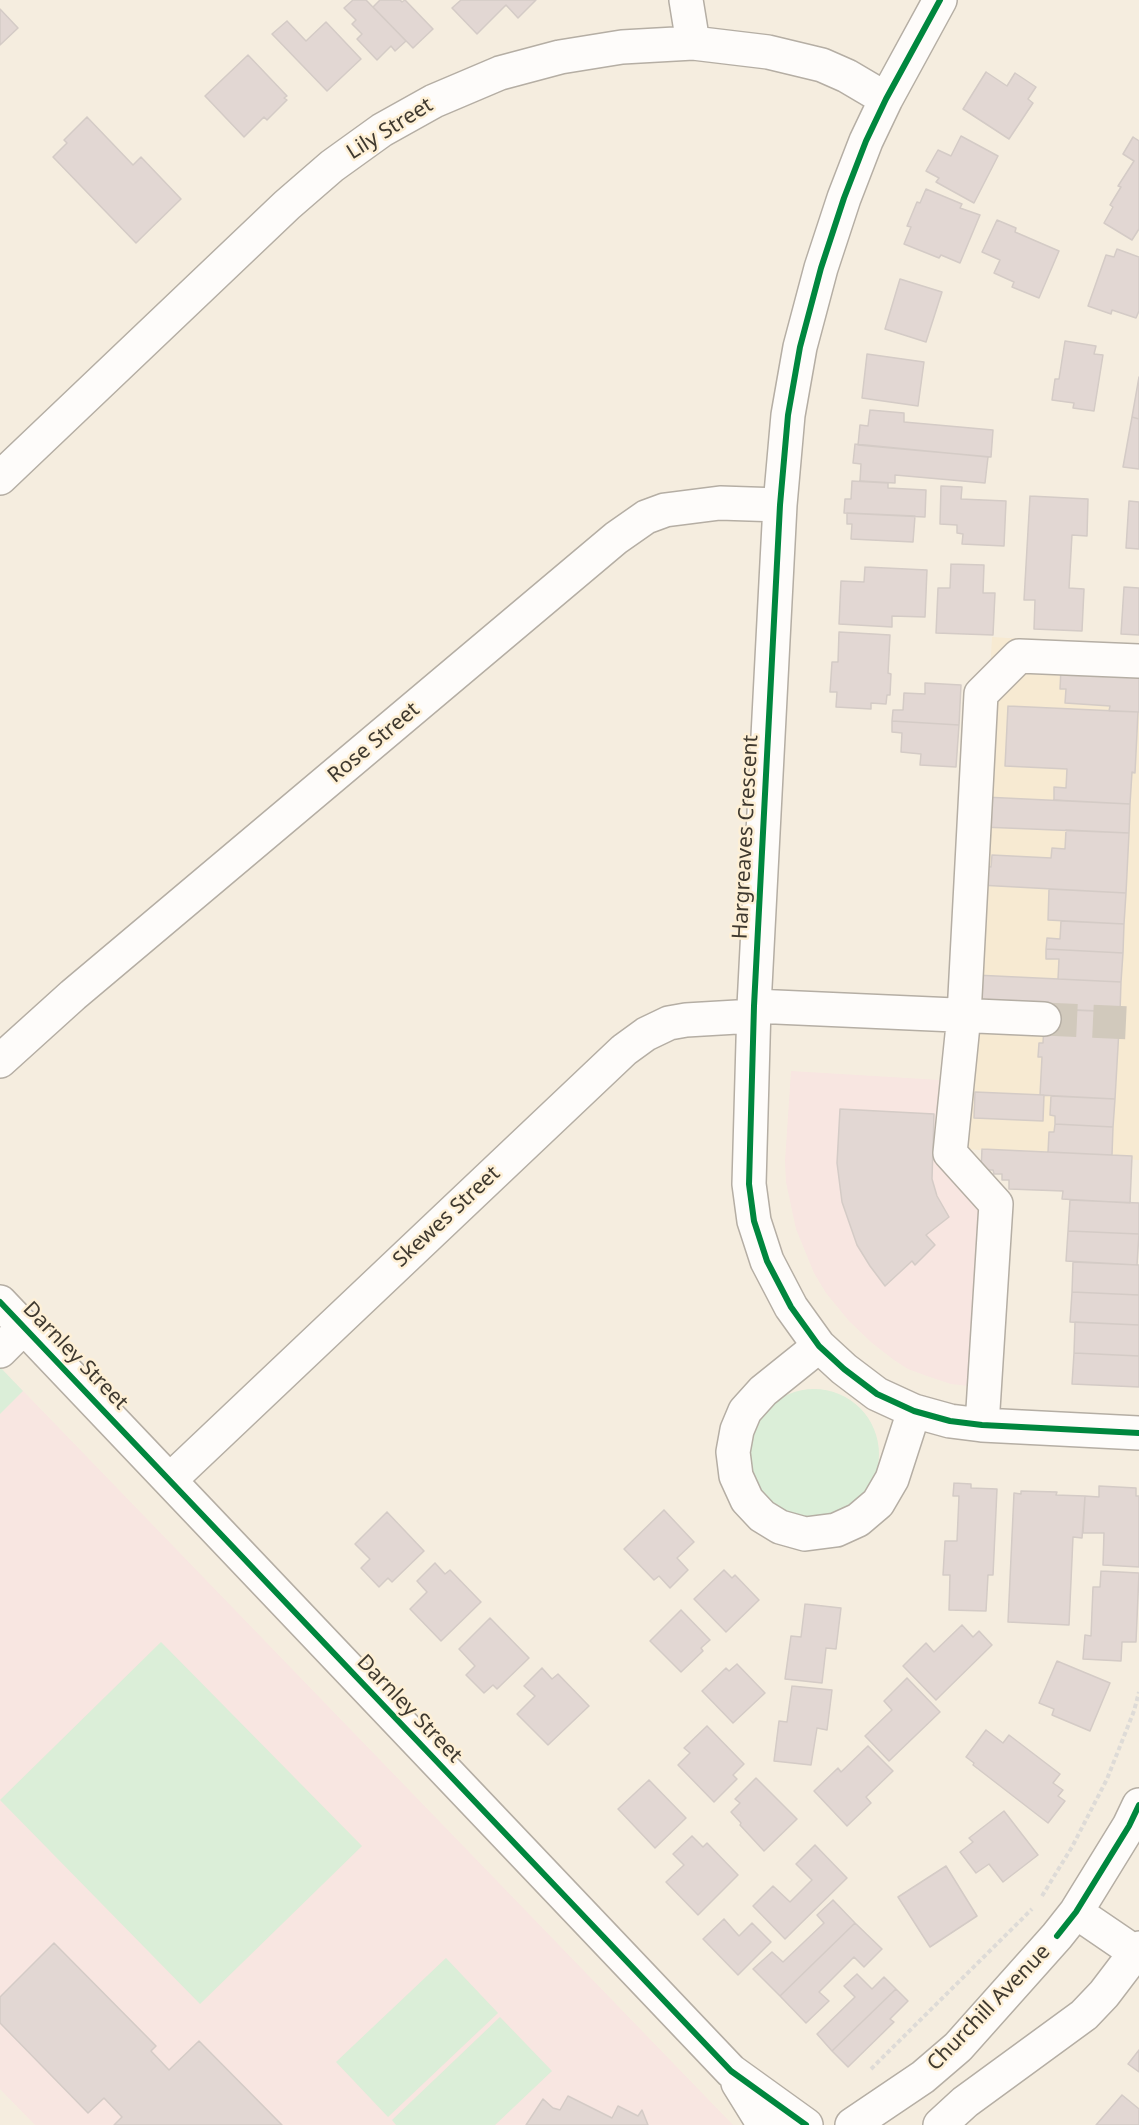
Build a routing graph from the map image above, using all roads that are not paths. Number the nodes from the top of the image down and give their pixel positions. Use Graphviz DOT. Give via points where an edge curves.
graph roads {
  1 [pos="686,0"];
  2 [pos="940,0"];
  3 [pos="693,43"];
  4 [pos="886,99"];
  5 [pos="0,478"];
  6 [pos="780,505"];
  7 [pos="1139,661"];
  8 [pos="754,1011"];
  9 [pos="964,1015"];
  10 [pos="1044,1018"];
  11 [pos="0,1060"];
  12 [pos="0,1302"];
  13 [pos="24,1328"];
  14 [pos="819,1346"];
  15 [pos="0,1351"];
  16 [pos="914,1411"];
  17 [pos="982,1425"];
  18 [pos="1139,1432"];
  19 [pos="170,1480"];
  20 [pos="1139,1805"];
  21 [pos="1076,1912"];
  22 [pos="1138,1952"];
  23 [pos="731,2071"];
  24 [pos="764,2125"];
  25 [pos="806,2125"];
  26 [pos="852,2125"];
  27 [pos="940,2125"];
  1 -- 3 [label="street"];
  2 -- 4 [label="street, Hargreaves Crescent"];
  3 -- 4 [label="street, Lily Street" via="768,52 822,65"];
  3 -- 5 [label="street, Lily Street" via="622,47 560,57 500,73 434,101 382,130 287,205"];
  4 -- 6 [label="street, Hargreaves Crescent" via="841,208 800,347 788,415"];
  6 -- 8 [label="street, Hargreaves Crescent"];
  6 -- 11 [label="street, Rose Street" via="720,502 665,510 646,517 616,538"];
  7 -- 9 [label="street" via="1019,656 981,694"];
  8 -- 9 [label="street, Skewes Street"];
  8 -- 14 [label="street, Hargreaves Crescent" via="749,1184 754,1221 767,1261 791,1307"];
  8 -- 19 [label="street, Skewes Street" via="669,1023 624,1050"];
  9 -- 10 [label="street, Skewes Street"];
  9 -- 17 [label="street" via="950,1153 996,1204"];
  12 -- 13 [label="street, Darnley Street"];
  13 -- 15 [label="street"];
  13 -- 19 [label="street, Darnley Street"];
  14 -- 16 [label="street, Hargreaves Crescent" via="877,1394"];
  14 -- 16 [label="street" via="763,1391 745,1411 737,1430 733,1452 736,1476 747,1500 762,1516 780,1527 805,1534 836,1530 858,1520 878,1503 892,1479"];
  16 -- 17 [label="street, Hargreaves Crescent"];
  17 -- 18 [label="street, Hargreaves Crescent"];
  19 -- 23 [label="street, Darnley Street"];
  20 -- 21 [label="street, Churchill Avenue"];
  21 -- 22 [label="street"];
  21 -- 26 [label="street, Churchill Avenue" via="958,2047 923,2077"];
  22 -- 27 [label="street" via="1084,2015 965,2102"];
  23 -- 24 [label="street, Darnley Street"];
  23 -- 25 [label="street, Darnley Street"];
}
